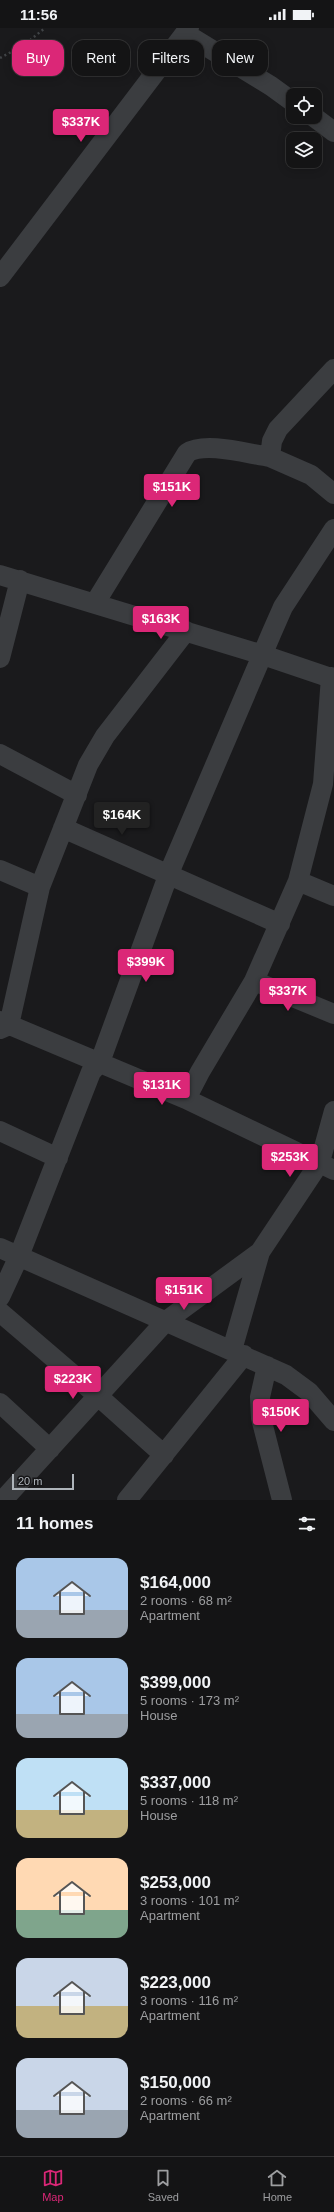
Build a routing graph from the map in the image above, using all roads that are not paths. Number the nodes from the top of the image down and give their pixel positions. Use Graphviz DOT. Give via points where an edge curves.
graph roads {
  1 [pos="187,31"];
  2 [pos="286,97"];
  3 [pos="322,123"];
  4 [pos="334,132"];
  5 [pos="0,277"];
  6 [pos="334,369"];
  7 [pos="270,457"];
  8 [pos="334,494"];
  9 [pos="334,529"];
  10 [pos="0,575"];
  11 [pos="20,580"];
  12 [pos="95,603"];
  13 [pos="186,631"];
  14 [pos="263,655"];
  15 [pos="0,658"];
  16 [pos="332,678"];
  17 [pos="0,754"];
  18 [pos="77,795"];
  19 [pos="63,828"];
  20 [pos="0,870"];
  21 [pos="169,873"];
  22 [pos="298,881"];
  23 [pos="40,887"];
  24 [pos="334,896"];
  25 [pos="280,924"];
  26 [pos="254,981"];
  27 [pos="334,1014"];
  28 [pos="3,1025"];
  29 [pos="100,1062"];
  30 [pos="186,1099"];
  31 [pos="334,1111"];
  32 [pos="331,1130"];
  33 [pos="0,1131"];
  34 [pos="58,1158"];
  35 [pos="327,1166"];
  36 [pos="0,1248"];
  37 [pos="260,1252"];
  38 [pos="19,1256"];
  39 [pos="0,1297"];
  40 [pos="0,1312"];
  41 [pos="166,1321"];
  42 [pos="238,1352"];
  43 [pos="267,1366"];
  44 [pos="98,1396"];
  45 [pos="327,1400"];
  46 [pos="0,1403"];
  47 [pos="334,1421"];
  48 [pos="50,1448"];
  49 [pos="164,1455"];
  50 [pos="3,1500"];
  51 [pos="127,1500"];
  52 [pos="282,1500"];
  1 -- 2 [label="street"];
  1 -- 5 [label="street"];
  3 -- 4 [label="street"];
  6 -- 7 [label="street" via="278,429 272,441"];
  7 -- 8 [label="street" via="311,475"];
  7 -- 12 [label="street" via="205,448 193,449 187,453"];
  9 -- 14 [label="street" via="283,607"];
  10 -- 11 [label="street"];
  11 -- 12 [label="street"];
  11 -- 15 [label="street"];
  12 -- 13 [label="street"];
  13 -- 14 [label="street"];
  13 -- 18 [label="street" via="105,736 88,765"];
  14 -- 16 [label="street"];
  14 -- 21 [label="street"];
  16 -- 22 [label="street" via="323,784"];
  17 -- 18 [label="street"];
  18 -- 19 [label="street"];
  19 -- 21 [label="street"];
  19 -- 23 [label="street"];
  20 -- 23 [label="street"];
  21 -- 25 [label="street"];
  21 -- 29 [label="street"];
  22 -- 24 [label="street"];
  22 -- 25 [label="street"];
  23 -- 28 [label="street"];
  25 -- 26 [label="street"];
  26 -- 27 [label="street"];
  26 -- 30 [label="street"];
  28 -- 29 [label="street"];
  29 -- 30 [label="street"];
  29 -- 34 [label="street" via="92,1072"];
  30 -- 35 [label="street"];
  31 -- 32 [label="street"];
  32 -- 35 [label="street"];
  33 -- 34 [label="street"];
  34 -- 38 [label="street"];
  35 -- 37 [label="street"];
  36 -- 38 [label="street"];
  37 -- 41 [label="street"];
  37 -- 42 [label="street"];
  38 -- 39 [label="street"];
  38 -- 41 [label="street"];
  40 -- 44 [label="street"];
  41 -- 42 [label="street"];
  41 -- 44 [label="street"];
  42 -- 43 [label="street"];
  42 -- 49 [label="street"];
  43 -- 45 [label="street"];
  43 -- 52 [label="street" via="260,1397 261,1418"];
  44 -- 48 [label="street"];
  44 -- 49 [label="street"];
  45 -- 47 [label="street"];
  46 -- 48 [label="street"];
  48 -- 50 [label="street"];
  49 -- 51 [label="street"];
}
